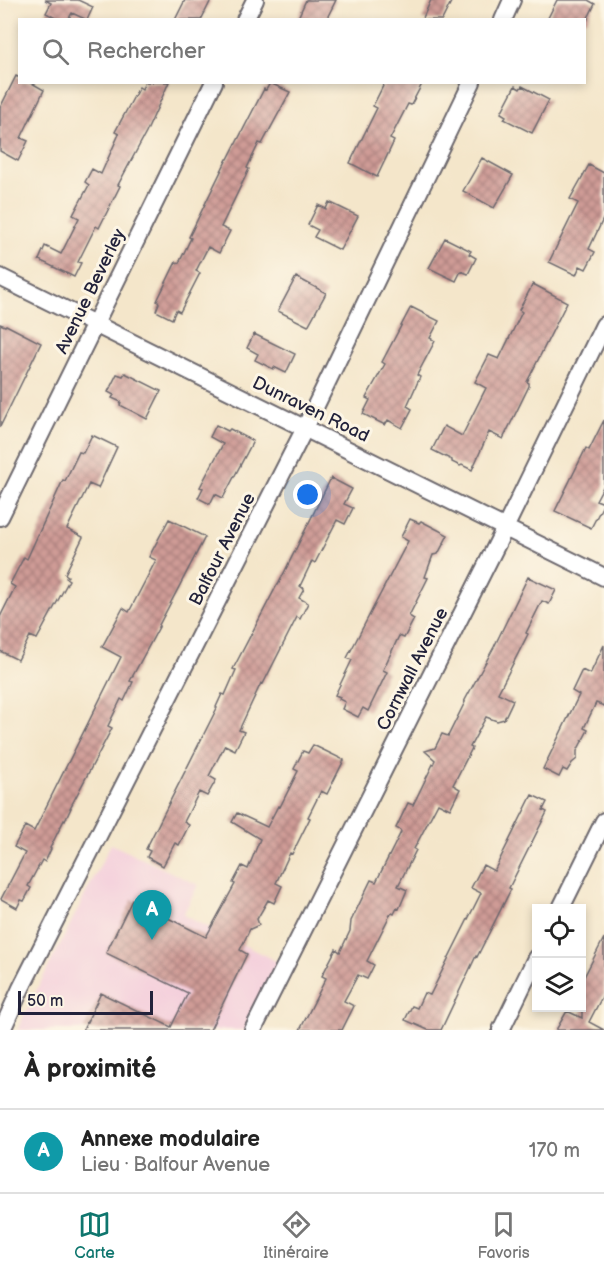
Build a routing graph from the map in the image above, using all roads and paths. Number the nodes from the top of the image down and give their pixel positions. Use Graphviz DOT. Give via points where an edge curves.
graph roads {
  1 [pos="255,0"];
  2 [pos="512,0"];
  3 [pos="246,18"];
  4 [pos="504,18"];
  5 [pos="213,84"];
  6 [pos="471,84"];
  7 [pos="0,277"];
  8 [pos="95,324"];
  9 [pos="604,324"];
  10 [pos="304,428"];
  11 [pos="0,517"];
  12 [pos="505,528"];
  13 [pos="604,577"];
  14 [pos="604,821"];
  15 [pos="563,904"];
  16 [pos="532,968"];
  17 [pos="2,1030"];
  18 [pos="253,1030"];
  19 [pos="501,1030"];
  1 -- 3 [label="street"];
  2 -- 4 [label="street"];
  5 -- 8 [label="street, Avenue Beverley"];
  6 -- 10 [label="street, Balfour Avenue"];
  7 -- 8 [label="street, Dunraven Road"];
  8 -- 10 [label="street, Dunraven Road"];
  8 -- 11 [label="street, Avenue Beverley"];
  9 -- 12 [label="street, Cornwall Avenue"];
  10 -- 12 [label="street, Dunraven Road"];
  10 -- 17 [label="street, Balfour Avenue"];
  12 -- 13 [label="street, Dunraven Road"];
  12 -- 18 [label="street, Cornwall Avenue"];
  14 -- 15 [label="street"];
  16 -- 19 [label="street"];
}
